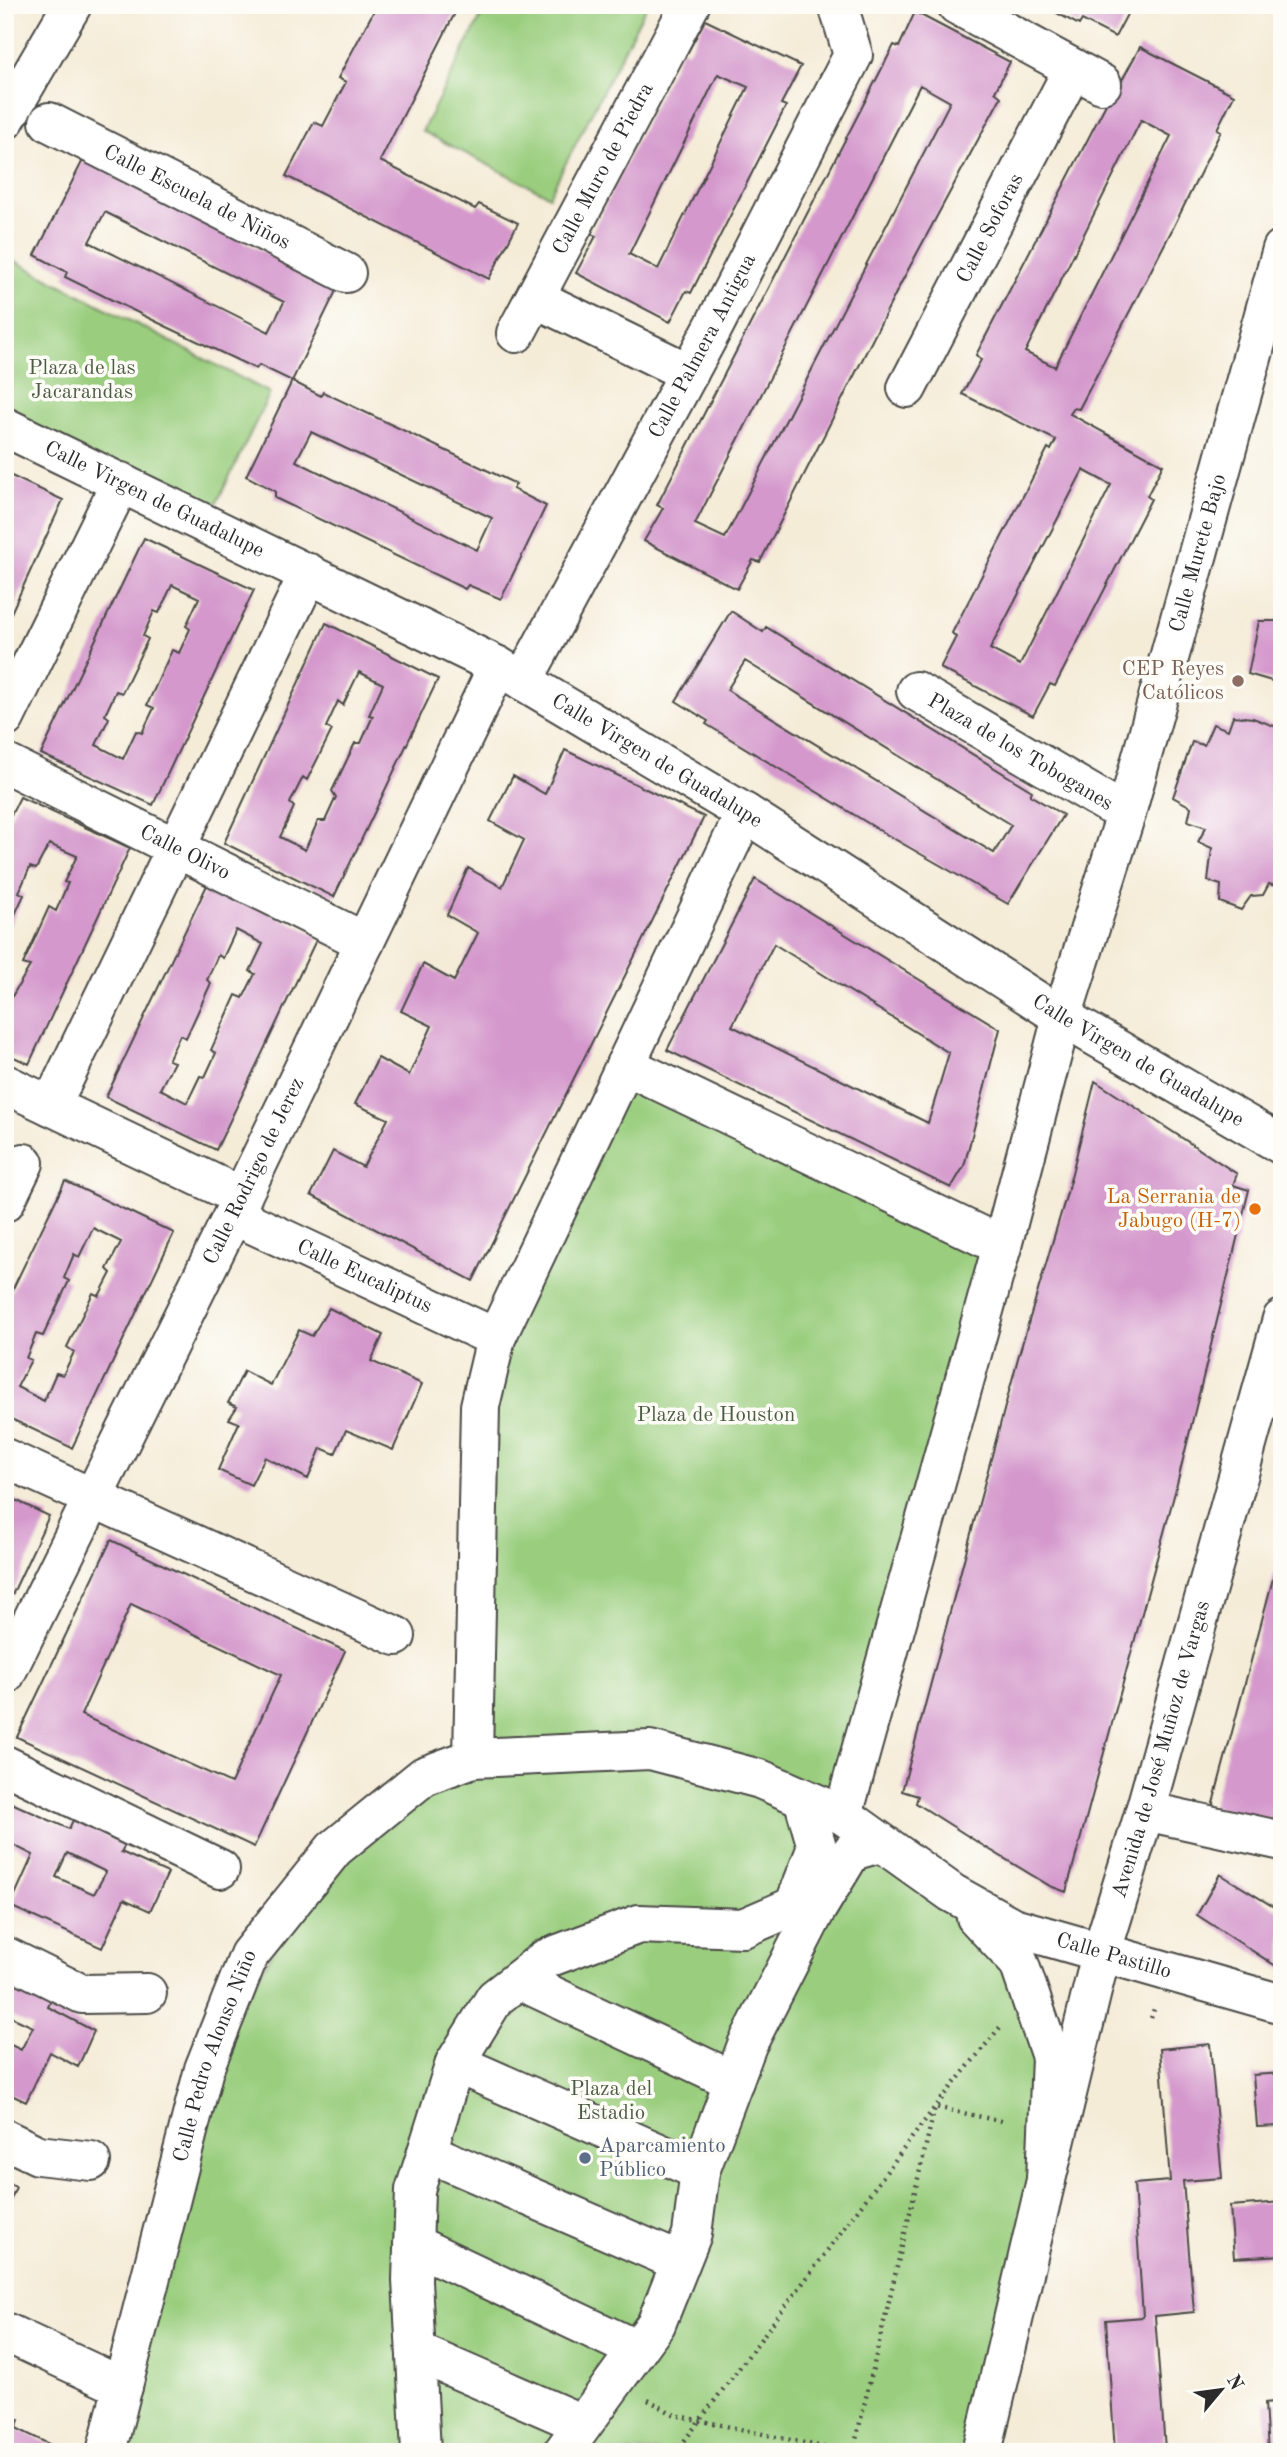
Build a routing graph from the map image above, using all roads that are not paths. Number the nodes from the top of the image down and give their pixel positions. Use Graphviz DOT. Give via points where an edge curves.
graph roads {
  1 [pos="72,5"];
  2 [pos="690,5"];
  3 [pos="957,5"];
  4 [pos="836,7"];
  5 [pos="5,120"];
  6 [pos="49,122"];
  7 [pos="1282,249"];
  8 [pos="346,273"];
  9 [pos="535,298"];
  10 [pos="516,333"];
  11 [pos="689,373"];
  12 [pos="907,388"];
  13 [pos="5,427"];
  14 [pos="121,482"];
  15 [pos="309,573"];
  16 [pos="510,673"];
  17 [pos="916,691"];
  18 [pos="5,718"];
  19 [pos="5,763"];
  20 [pos="745,813"];
  21 [pos="1126,814"];
  22 [pos="177,849"];
  23 [pos="365,942"];
  24 [pos="1062,1017"];
  25 [pos="625,1065"];
  26 [pos="5,1084"];
  27 [pos="51,1106"];
  28 [pos="1282,1145"];
  29 [pos="24,1163"];
  30 [pos="5,1202"];
  31 [pos="237,1206"];
  32 [pos="1003,1246"];
  33 [pos="1282,1319"];
  34 [pos="496,1338"];
  35 [pos="5,1458"];
  36 [pos="92,1496"];
  37 [pos="396,1636"];
  38 [pos="5,1675"];
  39 [pos="473,1758"];
  40 [pos="5,1765"];
  41 [pos="803,1798"];
  42 [pos="1146,1811"];
  43 [pos="843,1815"];
  44 [pos="1282,1841"];
  45 [pos="880,1843"];
  46 [pos="220,1869"];
  47 [pos="952,1893"];
  48 [pos="1101,1954"];
  49 [pos="5,1956"];
  50 [pos="519,1980"];
  51 [pos="148,1993"];
  52 [pos="1282,2004"];
  53 [pos="455,2063"];
  54 [pos="734,2081"];
  55 [pos="5,2139"];
  56 [pos="427,2152"];
  57 [pos="91,2161"];
  58 [pos="700,2171"];
  59 [pos="1046,2180"];
  60 [pos="413,2244"];
  61 [pos="680,2262"];
  62 [pos="5,2332"];
  63 [pos="637,2350"];
  64 [pos="416,2352"];
  65 [pos="122,2387"];
  66 [pos="572,2438"];
  67 [pos="106,2452"];
  68 [pos="421,2452"];
  69 [pos="982,2452"];
  1 -- 5 [label="street"];
  2 -- 9 [label="street, Calle Muro de Piedra"];
  3 -- 12 [label="street, Calle Soforas" via="1087,76"];
  4 -- 11 [label="street, Calle Palmera Antigua" via="853,55"];
  6 -- 8 [label="street, Calle Escuela de Niños"];
  7 -- 21 [label="street, Calle Murete Bajo"];
  9 -- 10 [label="street, Calle Muro de Piedra"];
  9 -- 11 [label="street"];
  11 -- 16 [label="street, Calle Palmera Antigua"];
  13 -- 14 [label="street, Calle Virgen de Guadalupe"];
  14 -- 15 [label="street, Calle Virgen de Guadalupe"];
  14 -- 18 [label="street"];
  15 -- 16 [label="street, Calle Virgen de Guadalupe"];
  15 -- 22 [label="street"];
  16 -- 20 [label="street, Calle Virgen de Guadalupe"];
  16 -- 23 [label="street, Calle Rodrigo de Jerez"];
  17 -- 21 [label="street, Plaza de los Toboganes"];
  19 -- 22 [label="street, Calle Olivo"];
  20 -- 24 [label="street, Calle Virgen de Guadalupe"];
  20 -- 25 [label="street"];
  21 -- 24 [label="street, Calle Murete Bajo"];
  22 -- 23 [label="street, Calle Olivo"];
  22 -- 27 [label="street"];
  23 -- 31 [label="street, Calle Rodrigo de Jerez"];
  24 -- 28 [label="street, Calle Virgen de Guadalupe"];
  24 -- 32 [label="street"];
  25 -- 32 [label="street"];
  25 -- 34 [label="street"];
  26 -- 27 [label="street, Calle Eucaliptus"];
  27 -- 31 [label="street, Calle Eucaliptus"];
  29 -- 30 [label="street"];
  31 -- 34 [label="street, Calle Eucaliptus"];
  31 -- 36 [label="street, Calle Rodrigo de Jerez"];
  32 -- 43 [label="street"];
  33 -- 42 [label="street, Avenida de José Muñoz de Vargas"];
  34 -- 39 [label="street" via="480,1406"];
  35 -- 36 [label="street"];
  36 -- 37 [label="street"];
  36 -- 38 [label="street, Calle Rodrigo de Jerez"];
  39 -- 41 [label="street" via="650,1749 760,1779"];
  39 -- 65 [label="street, Calle Pedro Alonso Niño" via="424,1776 334,1849 249,1955 204,2069"];
  40 -- 46 [label="street"];
  41 -- 43 [label="street"];
  41 -- 50 [label="street" via="817,1847 794,1906 743,1928 639,1924 545,1958"];
  42 -- 44 [label="street"];
  42 -- 48 [label="street, Avenida de José Muñoz de Vargas"];
  43 -- 45 [label="street"];
  45 -- 47 [label="street"];
  45 -- 54 [label="street" via="852,1851 815,1912"];
  47 -- 48 [label="street, Calle Pastillo" via="1013,1927"];
  47 -- 59 [label="street, Avenida de José Muñoz de Vargas" via="1019,1963 1038,2017 1051,2057"];
  48 -- 52 [label="street, Calle Pastillo"];
  48 -- 59 [label="street, Avenida de José Muñoz de Vargas"];
  49 -- 51 [label="street" via="82,1994"];
  50 -- 53 [label="street" via="495,1998"];
  50 -- 54 [label="street"];
  53 -- 56 [label="street"];
  53 -- 58 [label="street"];
  54 -- 58 [label="street"];
  55 -- 57 [label="street" via="38,2154"];
  56 -- 60 [label="street" via="415,2190"];
  56 -- 61 [label="street"];
  58 -- 61 [label="street" via="692,2234"];
  59 -- 69 [label="street, Avenida de José Muñoz de Vargas"];
  60 -- 63 [label="street"];
  60 -- 64 [label="street"];
  61 -- 63 [label="street" via="656,2324"];
  62 -- 65 [label="street"];
  63 -- 66 [label="street"];
  64 -- 66 [label="street"];
  64 -- 68 [label="street"];
  65 -- 67 [label="street, Calle Pedro Alonso Niño"];
}
